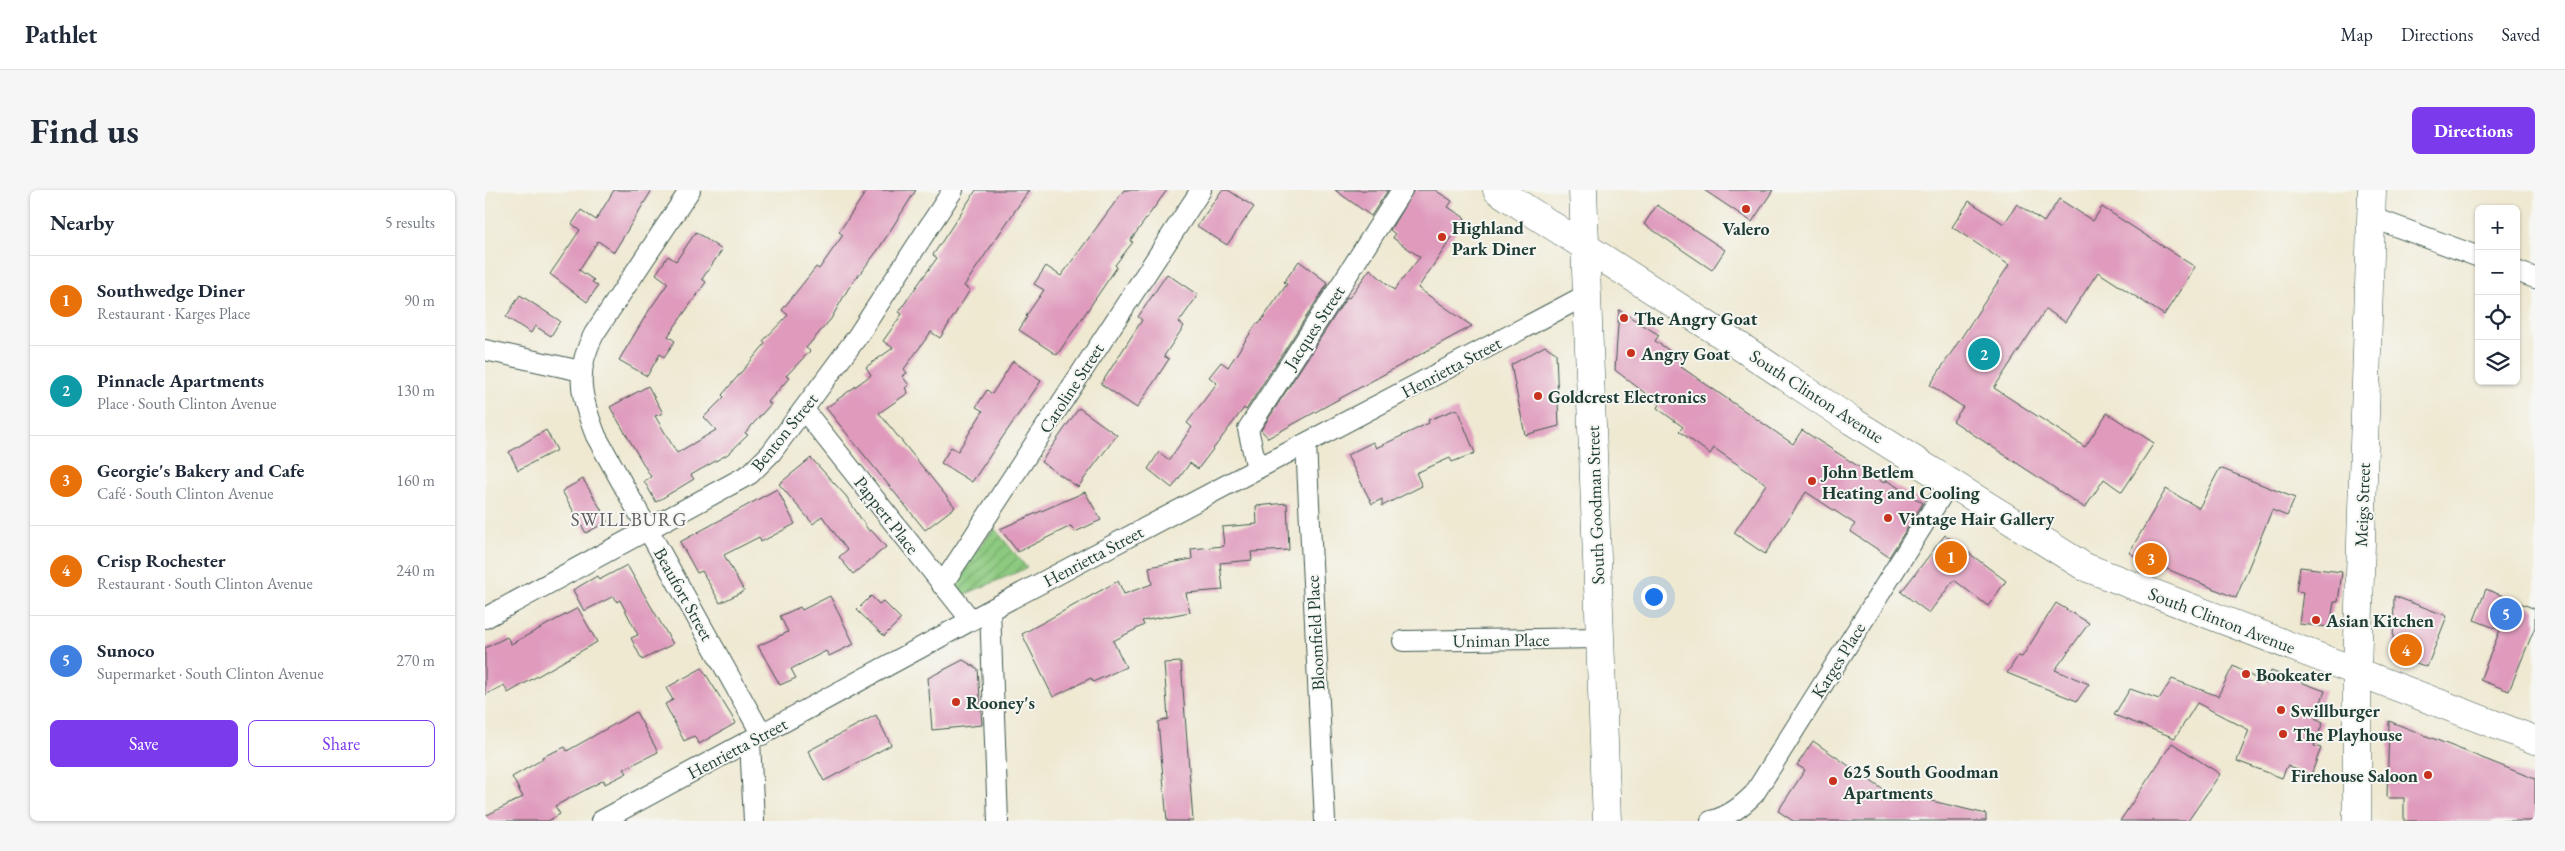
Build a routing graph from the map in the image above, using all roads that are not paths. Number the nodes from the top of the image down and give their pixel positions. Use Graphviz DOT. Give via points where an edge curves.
graph roads {
  1 [pos="690,190"];
  2 [pos="953,190"];
  3 [pos="1201,190"];
  4 [pos="1402,190"];
  5 [pos="1497,190"];
  6 [pos="1583,190"];
  7 [pos="2373,190"];
  8 [pos="2371,217"];
  9 [pos="1585,247"];
  10 [pos="2475,256"];
  11 [pos="2520,272"];
  12 [pos="2535,278"];
  13 [pos="1588,294"];
  14 [pos="485,350"];
  15 [pos="581,371"];
  16 [pos="803,410"];
  17 [pos="1306,444"];
  18 [pos="1257,470"];
  19 [pos="1950,482"];
  20 [pos="648,530"];
  21 [pos="942,585"];
  22 [pos="990,610"];
  23 [pos="485,618"];
  24 [pos="971,620"];
  25 [pos="1600,638"];
  26 [pos="1403,641"];
  27 [pos="2357,671"];
  28 [pos="756,738"];
  29 [pos="2535,740"];
  30 [pos="601,821"];
  31 [pos="754,821"];
  32 [pos="998,821"];
  33 [pos="1325,821"];
  34 [pos="1607,821"];
  35 [pos="1711,821"];
  36 [pos="2357,821"];
  1 -- 15 [label="street, Beaufort Street" via="594,334"];
  2 -- 16 [label="street, Benton Street" via="857,337"];
  3 -- 21 [label="street, Caroline Street"];
  4 -- 18 [label="street, Jacques Street" via="1248,429"];
  5 -- 9 [label="street, South Clinton Avenue"];
  6 -- 9 [label="street, South Goodman Street"];
  7 -- 8 [label="street, Meigs Street"];
  8 -- 10 [label="street"];
  8 -- 27 [label="street, Meigs Street"];
  9 -- 13 [label="street, South Goodman Street"];
  9 -- 19 [label="street, South Clinton Avenue"];
  11 -- 12 [label="street"];
  13 -- 17 [label="street, Henrietta Street"];
  13 -- 25 [label="street, South Goodman Street"];
  14 -- 15 [label="street"];
  15 -- 20 [label="street, Beaufort Street" via="585,406 596,436"];
  16 -- 20 [label="street, Benton Street" via="771,453 750,474"];
  16 -- 21 [label="street, Pappert Place"];
  17 -- 18 [label="street, Henrietta Street"];
  17 -- 33 [label="street, Bloomfield Place"];
  18 -- 22 [label="street, Henrietta Street"];
  19 -- 27 [label="street, South Clinton Avenue" via="2085,567"];
  19 -- 35 [label="street, Karges Place" via="1754,794 1740,808"];
  20 -- 23 [label="street, Benton Street"];
  20 -- 28 [label="street, Beaufort Street"];
  21 -- 24 [label="street, Pappert Place"];
  22 -- 24 [label="street, Henrietta Street"];
  22 -- 32 [label="street"];
  24 -- 28 [label="street, Henrietta Street"];
  25 -- 26 [label="street, Uniman Place"];
  25 -- 34 [label="street, South Goodman Street"];
  27 -- 29 [label="street, South Clinton Avenue"];
  27 -- 36 [label="street, Meigs Street"];
  28 -- 30 [label="street, Henrietta Street"];
  28 -- 31 [label="street"];
}
